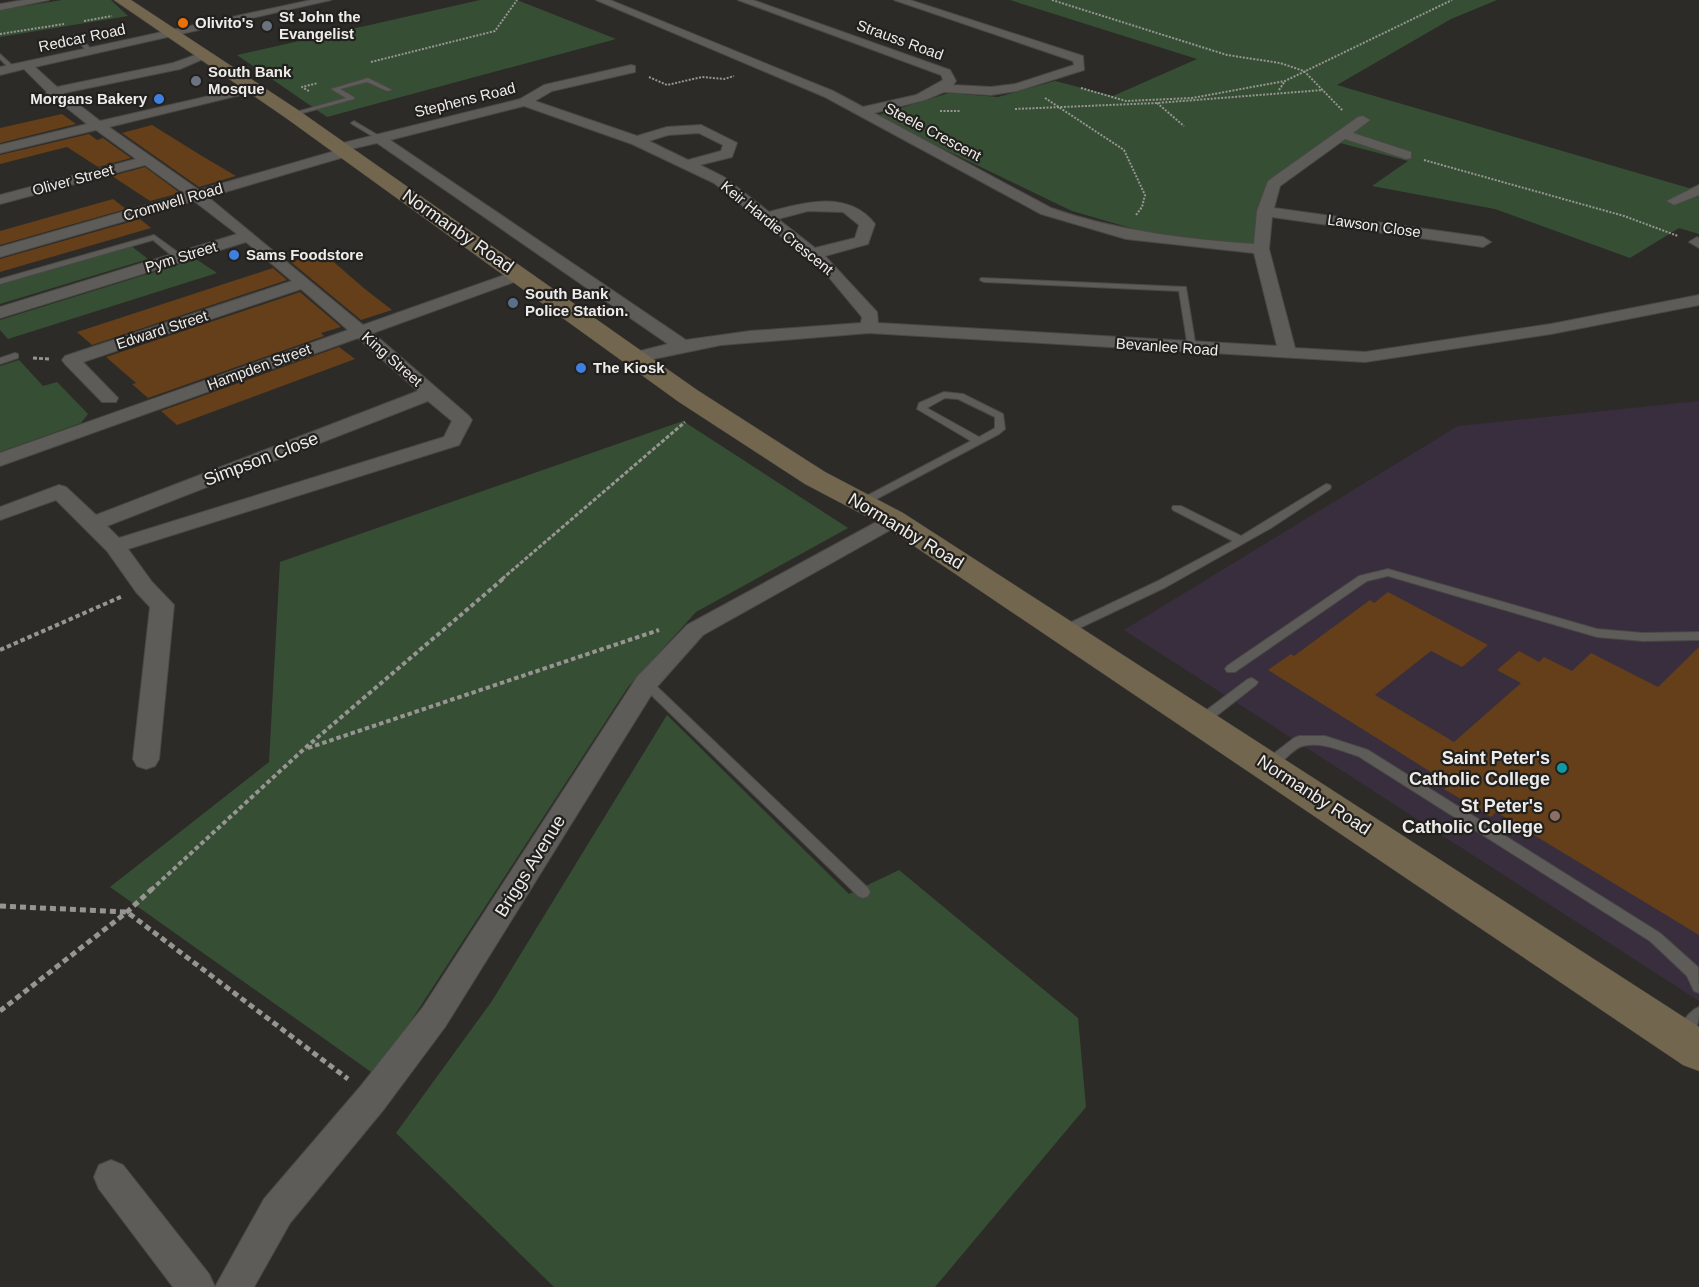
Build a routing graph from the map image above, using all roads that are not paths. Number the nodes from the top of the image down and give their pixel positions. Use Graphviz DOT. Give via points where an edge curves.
graph roads {
  1 [pos="44,0"];
  2 [pos="121,0"];
  3 [pos="326,0"];
  4 [pos="601,0"];
  5 [pos="742,0"];
  6 [pos="899,0"];
  7 [pos="250,4"];
  8 [pos="0,7"];
  9 [pos="266,13"];
  10 [pos="171,34"];
  11 [pos="76,36"];
  12 [pos="10,50"];
  13 [pos="90,51"];
  14 [pos="0,54"];
  15 [pos="204,56"];
  16 [pos="13,68"];
  17 [pos="631,69"];
  18 [pos="253,88"];
  19 [pos="944,88"];
  20 [pos="389,90"];
  21 [pos="51,92"];
  22 [pos="525,102"];
  23 [pos="301,103"];
  24 [pos="859,112"];
  25 [pos="1360,122"];
  26 [pos="96,126"];
  27 [pos="1342,134"];
  28 [pos="379,138"];
  29 [pos="347,141"];
  30 [pos="637,141"];
  31 [pos="0,149"];
  32 [pos="1406,155"];
  33 [pos="147,160"];
  34 [pos="685,165"];
  35 [pos="1699,189"];
  36 [pos="196,195"];
  37 [pos="0,200"];
  38 [pos="1674,201"];
  39 [pos="1265,211"];
  40 [pos="767,216"];
  41 [pos="248,236"];
  42 [pos="1483,242"];
  43 [pos="1261,249"];
  44 [pos="0,252"];
  45 [pos="813,254"];
  46 [pos="180,258"];
  47 [pos="519,275"];
  48 [pos="984,280"];
  49 [pos="0,282"];
  50 [pos="303,283"];
  51 [pos="1699,300"];
  52 [pos="0,313"];
  53 [pos="869,328"];
  54 [pos="359,332"];
  55 [pos="680,344"];
  56 [pos="1192,348"];
  57 [pos="1288,354"];
  58 [pos="15,356"];
  59 [pos="634,358"];
  60 [pos="0,361"];
  61 [pos="431,393"];
  62 [pos="110,398"];
  63 [pos="978,441"];
  64 [pos="0,460"];
  65 [pos="1326,487"];
  66 [pos="861,503"];
  67 [pos="1177,508"];
  68 [pos="0,514"];
  69 [pos="893,519"];
  70 [pos="91,525"];
  71 [pos="1238,539"];
  72 [pos="115,546"];
  73 [pos="1062,631"];
  74 [pos="1699,636"];
  75 [pos="1231,669"];
  76 [pos="1252,682"];
  77 [pos="646,683"];
  78 [pos="1201,721"];
  79 [pos="146,759"];
  80 [pos="1268,765"];
  81 [pos="862,892"];
  82 [pos="1699,986"];
  83 [pos="1699,1014"];
  84 [pos="1690,1044"];
  85 [pos="111,1177"];
  86 [pos="196,1287"];
  87 [pos="234,1287"];
  1 -- 8 [label="street"];
  2 -- 10 [label="street, Normanby Road"];
  3 -- 9 [label="street, Redcar Road"];
  4 -- 24 [label="street, Steele Crescent" via="829,94"];
  5 -- 19 [label="street, Strauss Road" via="946,73 950,81"];
  6 -- 19 [label="street" via="1079,59 1080,67 1017,87 991,91"];
  7 -- 9 [label="street"];
  9 -- 10 [label="street, Redcar Road"];
  10 -- 13 [label="street, Redcar Road"];
  10 -- 15 [label="street, Normanby Road"];
  11 -- 13 [label="lane"];
  12 -- 14 [label="lane"];
  13 -- 16 [label="street, Redcar Road"];
  14 -- 16 [label="lane"];
  15 -- 18 [label="street, Normanby Road"];
  15 -- 21 [label="street" via="176,66"];
  16 -- 21 [label="street, King Street"];
  17 -- 22 [label="street, Stephens Road" via="548,88"];
  18 -- 23 [label="street, Normanby Road"];
  18 -- 26 [label="street"];
  19 -- 24 [label="street, Strauss Road"];
  20 -- 23 [label="lane" via="368,80 334,88 352,98"];
  21 -- 26 [label="street, King Street"];
  22 -- 28 [label="street, Stephens Road"];
  22 -- 30 [label="street, Keir Hardie Crescent"];
  23 -- 29 [label="street, Normanby Road"];
  24 -- 43 [label="street, Steele Crescent" via="1046,211 1119,235"];
  25 -- 27 [label="street"];
  26 -- 31 [label="street"];
  26 -- 33 [label="street, King Street"];
  27 -- 32 [label="street"];
  27 -- 39 [label="street" via="1273,184"];
  28 -- 29 [label="street, Stephens Road"];
  28 -- 29 [label="lane"];
  28 -- 55 [label="street"];
  29 -- 36 [label="street, Cromwell Road"];
  29 -- 47 [label="street, Normanby Road"];
  30 -- 34 [label="street, Keir Hardie Crescent"];
  30 -- 34 [label="street" via="667,131 700,129 730,142 727,154"];
  33 -- 36 [label="street, King Street"];
  33 -- 37 [label="street, Oliver Street"];
  34 -- 40 [label="street, Keir Hardie Crescent" via="718,180"];
  35 -- 38 [label="street"];
  36 -- 41 [label="street, King Street"];
  36 -- 44 [label="street, Cromwell Road"];
  39 -- 42 [label="street, Lawson Close"];
  39 -- 43 [label="street"];
  40 -- 45 [label="street, Keir Hardie Crescent"];
  40 -- 45 [label="street" via="808,206 847,208 867,224 862,241"];
  41 -- 46 [label="street, Pym Street"];
  41 -- 50 [label="street, King Street"];
  43 -- 57 [label="street"];
  45 -- 53 [label="street, Keir Hardie Crescent" via="871,316"];
  46 -- 49 [label="lane" via="154,237"];
  46 -- 52 [label="street, Pym Street"];
  47 -- 54 [label="street, Hampden Street"];
  47 -- 59 [label="street, Normanby Road"];
  48 -- 56 [label="lane" via="1183,289"];
  50 -- 54 [label="street, King Street"];
  50 -- 62 [label="street, Edward Street" via="71,360"];
  51 -- 57 [label="street, Bevanlee Road" via="1551,329 1365,357"];
  53 -- 55 [label="street, Bevanlee Road"];
  53 -- 56 [label="street, Bevanlee Road"];
  54 -- 61 [label="street, King Street"];
  54 -- 64 [label="street, Hampden Street"];
  55 -- 59 [label="street, Bevanlee Road"];
  56 -- 57 [label="street, Bevanlee Road"];
  58 -- 60 [label="lane"];
  59 -- 66 [label="street, Normanby Road" via="815,478"];
  61 -- 70 [label="street, Simpson Close"];
  61 -- 72 [label="street, King Street" via="462,420 452,441"];
  63 -- 63 [label="lane" via="1000,429 996,412 954,395 922,405 922,409"];
  63 -- 66 [label="lane"];
  65 -- 71 [label="lane"];
  66 -- 69 [label="street, Normanby Road"];
  67 -- 71 [label="lane"];
  68 -- 70 [label="street" via="58,491"];
  69 -- 73 [label="street, Normanby Road"];
  69 -- 77 [label="street, Briggs Avenue" via="694,630"];
  70 -- 72 [label="street"];
  71 -- 73 [label="lane" via="1162,584"];
  72 -- 79 [label="street" via="144,587 162,604"];
  73 -- 78 [label="street, Normanby Road"];
  74 -- 75 [label="lane" via="1643,638 1597,633 1388,572 1363,578"];
  76 -- 78 [label="lane"];
  77 -- 81 [label="lane"];
  77 -- 87 [label="street, Briggs Avenue" via="434,1017 277,1211"];
  78 -- 80 [label="street, Normanby Road"];
  80 -- 82 [label="lane" via="1299,741 1325,741 1363,753 1655,937 1693,972"];
  80 -- 84 [label="street, Normanby Road"];
  83 -- 84 [label="lane"];
  85 -- 86 [label="street"];
}
